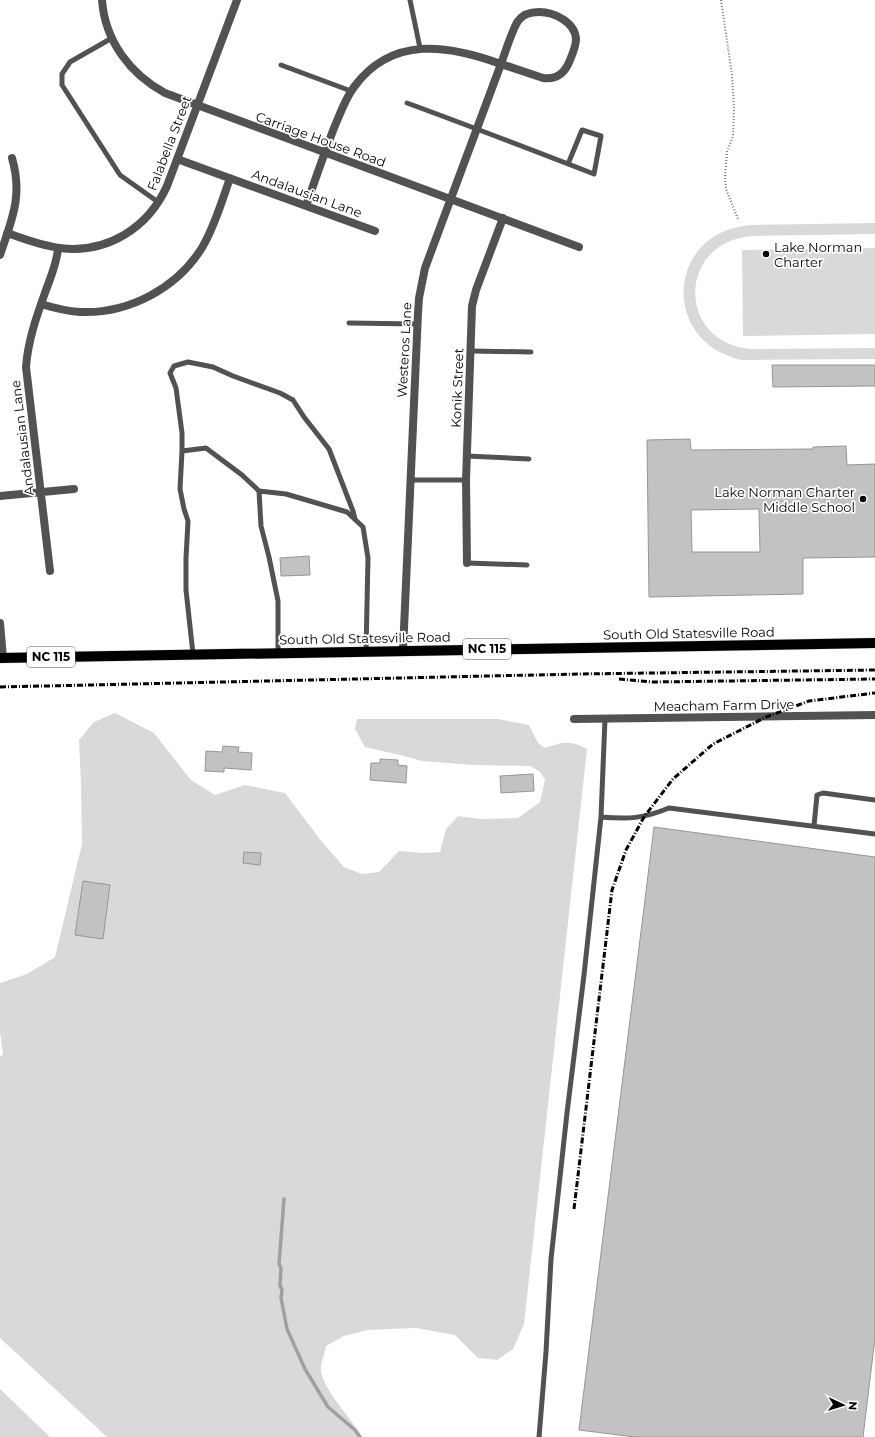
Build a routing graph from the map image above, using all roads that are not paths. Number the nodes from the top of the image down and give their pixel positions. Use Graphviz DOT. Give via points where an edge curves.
graph roads {
  1 [pos="102,0"];
  2 [pos="237,0"];
  3 [pos="410,0"];
  4 [pos="112,38"];
  5 [pos="420,48"];
  6 [pos="501,64"];
  7 [pos="280,65"];
  8 [pos="351,91"];
  9 [pos="408,103"];
  10 [pos="197,106"];
  11 [pos="477,128"];
  12 [pos="325,153"];
  13 [pos="12,158"];
  14 [pos="177,158"];
  15 [pos="568,164"];
  16 [pos="230,178"];
  17 [pos="450,199"];
  18 [pos="158,202"];
  19 [pos="306,206"];
  20 [pos="502,218"];
  21 [pos="375,231"];
  22 [pos="7,233"];
  23 [pos="579,247"];
  24 [pos="58,248"];
  25 [pos="0,255"];
  26 [pos="41,304"];
  27 [pos="349,323"];
  28 [pos="417,324"];
  29 [pos="470,351"];
  30 [pos="531,352"];
  31 [pos="182,451"];
  32 [pos="467,456"];
  33 [pos="529,459"];
  34 [pos="410,480"];
  35 [pos="466,480"];
  36 [pos="74,489"];
  37 [pos="41,491"];
  38 [pos="259,491"];
  39 [pos="0,496"];
  40 [pos="355,519"];
  41 [pos="466,563"];
  42 [pos="527,565"];
  43 [pos="50,571"];
  44 [pos="0,624"];
  45 [pos="875,643"];
  46 [pos="366,651"];
  47 [pos="403,651"];
  48 [pos="278,653"];
  49 [pos="193,654"];
  50 [pos="2,658"];
  51 [pos="875,715"];
  52 [pos="605,719"];
  53 [pos="574,720"];
  54 [pos="875,800"];
  55 [pos="601,817"];
  56 [pos="814,826"];
  57 [pos="875,834"];
  58 [pos="539,1437"];
  1 -- 4 [label="street, Carriage House Road"];
  2 -- 10 [label="street, Falabella Street"];
  3 -- 5 [label="lane"];
  4 -- 10 [label="street, Carriage House Road" via="121,55 145,81 165,93"];
  4 -- 18 [label="lane" via="70,62 62,74 62,85 120,175"];
  5 -- 6 [label="street" via="461,51"];
  5 -- 8 [label="street" via="385,59 368,72"];
  6 -- 6 [label="street, Westeros Lane" via="543,78 556,77 567,68 573,54 576,39 574,31 570,25 554,15 530,12 517,22"];
  6 -- 11 [label="street, Westeros Lane"];
  7 -- 8 [label="lane"];
  8 -- 12 [label="street"];
  9 -- 11 [label="lane"];
  10 -- 12 [label="street, Carriage House Road"];
  10 -- 14 [label="street, Falabella Street"];
  11 -- 15 [label="lane"];
  11 -- 17 [label="street, Westeros Lane"];
  12 -- 17 [label="street, Carriage House Road"];
  12 -- 19 [label="street"];
  13 -- 22 [label="street" via="17,179 17,195 15,211"];
  14 -- 16 [label="street, Andalausian Lane"];
  14 -- 18 [label="street, Falabella Street"];
  15 -- 15 [label="lane" via="594,174 601,136 582,130"];
  16 -- 19 [label="street, Andalausian Lane"];
  16 -- 26 [label="street" via="214,223 202,247 186,268 166,286 144,299 106,311 66,311"];
  17 -- 20 [label="street, Carriage House Road"];
  17 -- 28 [label="street, Westeros Lane" via="425,268"];
  18 -- 24 [label="street, Falabella Street" via="141,223 113,241 92,248"];
  19 -- 21 [label="street, Andalausian Lane"];
  20 -- 23 [label="street, Carriage House Road"];
  20 -- 29 [label="street, Konik Street" via="474,298"];
  22 -- 24 [label="street, Falabella Street"];
  22 -- 25 [label="street"];
  24 -- 26 [label="street, Andalausian Lane" via="56,263"];
  26 -- 37 [label="street, Andalausian Lane" via="29,341 26,367"];
  27 -- 28 [label="lane"];
  28 -- 34 [label="street, Westeros Lane"];
  29 -- 30 [label="lane"];
  29 -- 32 [label="street, Konik Street"];
  31 -- 38 [label="lane" via="206,448"];
  31 -- 40 [label="lane" via="176,388 170,373 174,366 188,362 213,367 280,393 293,400 329,449"];
  31 -- 49 [label="lane" via="180,489 188,521 186,590"];
  32 -- 33 [label="lane"];
  32 -- 35 [label="street, Konik Street"];
  34 -- 35 [label="lane"];
  34 -- 47 [label="street, Westeros Lane"];
  35 -- 41 [label="street, Konik Street"];
  36 -- 37 [label="street"];
  37 -- 39 [label="street"];
  37 -- 43 [label="street, Andalausian Lane"];
  38 -- 40 [label="lane" via="309,500 347,512"];
  38 -- 48 [label="lane" via="261,526 278,601"];
  40 -- 46 [label="lane" via="363,527 368,558"];
  41 -- 42 [label="lane"];
  44 -- 50 [label="street"];
  45 -- 47 [label="main road, South Old Statesville Road / NC 115"];
  46 -- 47 [label="main road, South Old Statesville Road / NC 115"];
  46 -- 48 [label="main road, South Old Statesville Road / NC 115"];
  48 -- 49 [label="main road, South Old Statesville Road / NC 115"];
  49 -- 50 [label="main road, South Old Statesville Road / NC 115"];
  51 -- 52 [label="street, Meacham Farm Drive"];
  52 -- 53 [label="street, Meacham Farm Drive"];
  52 -- 55 [label="lane"];
  54 -- 56 [label="lane" via="817,794"];
  55 -- 56 [label="lane" via="644,817 669,808"];
  55 -- 58 [label="lane" via="551,1259"];
  56 -- 57 [label="lane"];
}
